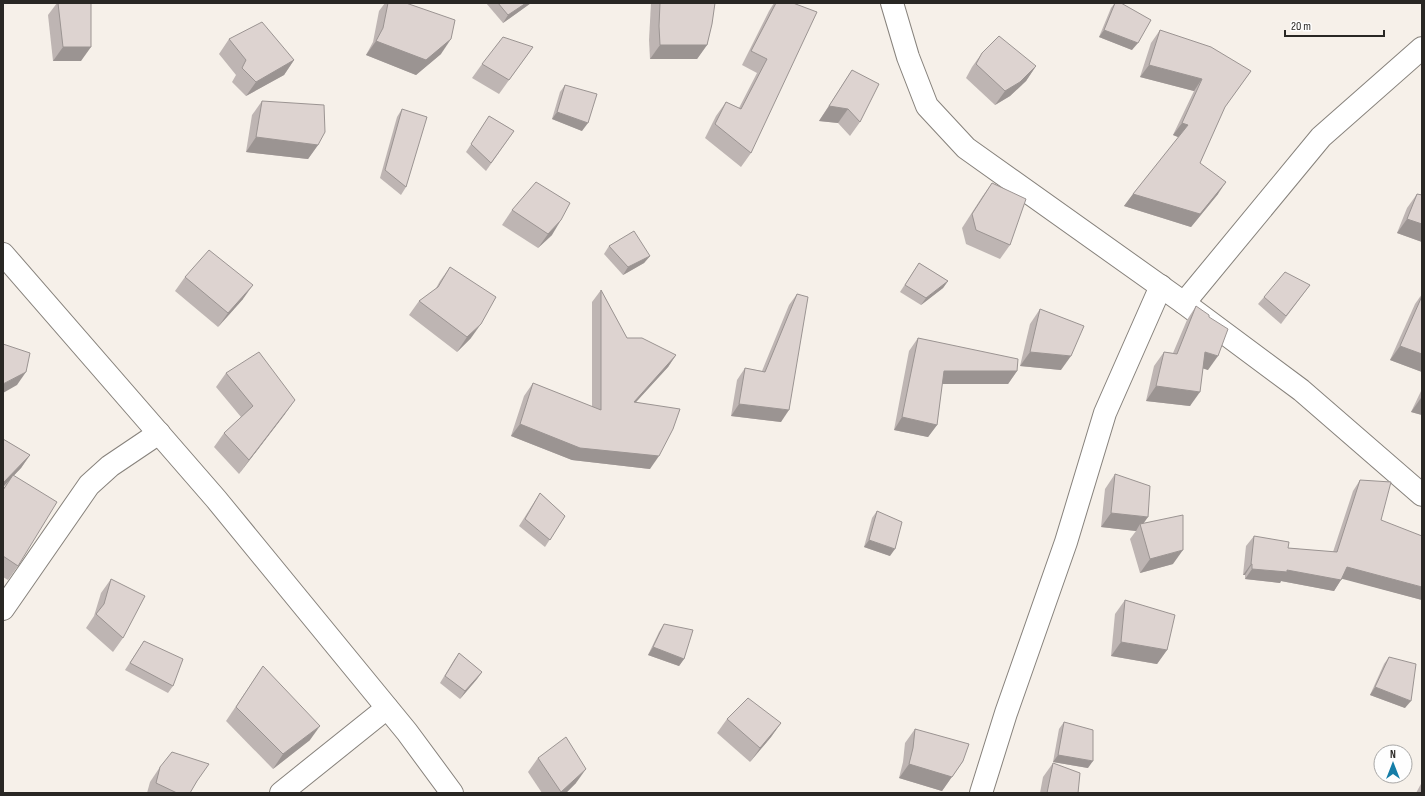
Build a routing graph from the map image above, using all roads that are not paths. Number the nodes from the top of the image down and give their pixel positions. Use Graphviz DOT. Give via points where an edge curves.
graph roads {
  1 [pos="892,3"];
  2 [pos="1422,48"];
  3 [pos="3,254"];
  4 [pos="1161,286"];
  5 [pos="1184,303"];
  6 [pos="159,433"];
  7 [pos="1422,495"];
  8 [pos="3,609"];
  9 [pos="387,708"];
  10 [pos="281,793"];
  11 [pos="452,793"];
  12 [pos="981,793"];
  1 -- 4 [label="street" via="908,57 927,106 966,148"];
  2 -- 5 [label="street" via="1321,137"];
  3 -- 6 [label="street"];
  4 -- 5 [label="street"];
  4 -- 12 [label="street" via="1105,413 1066,542"];
  5 -- 7 [label="street" via="1301,390"];
  6 -- 8 [label="street" via="110,466 89,485"];
  6 -- 9 [label="street" via="216,498"];
  9 -- 10 [label="street"];
  9 -- 11 [label="street"];
}
